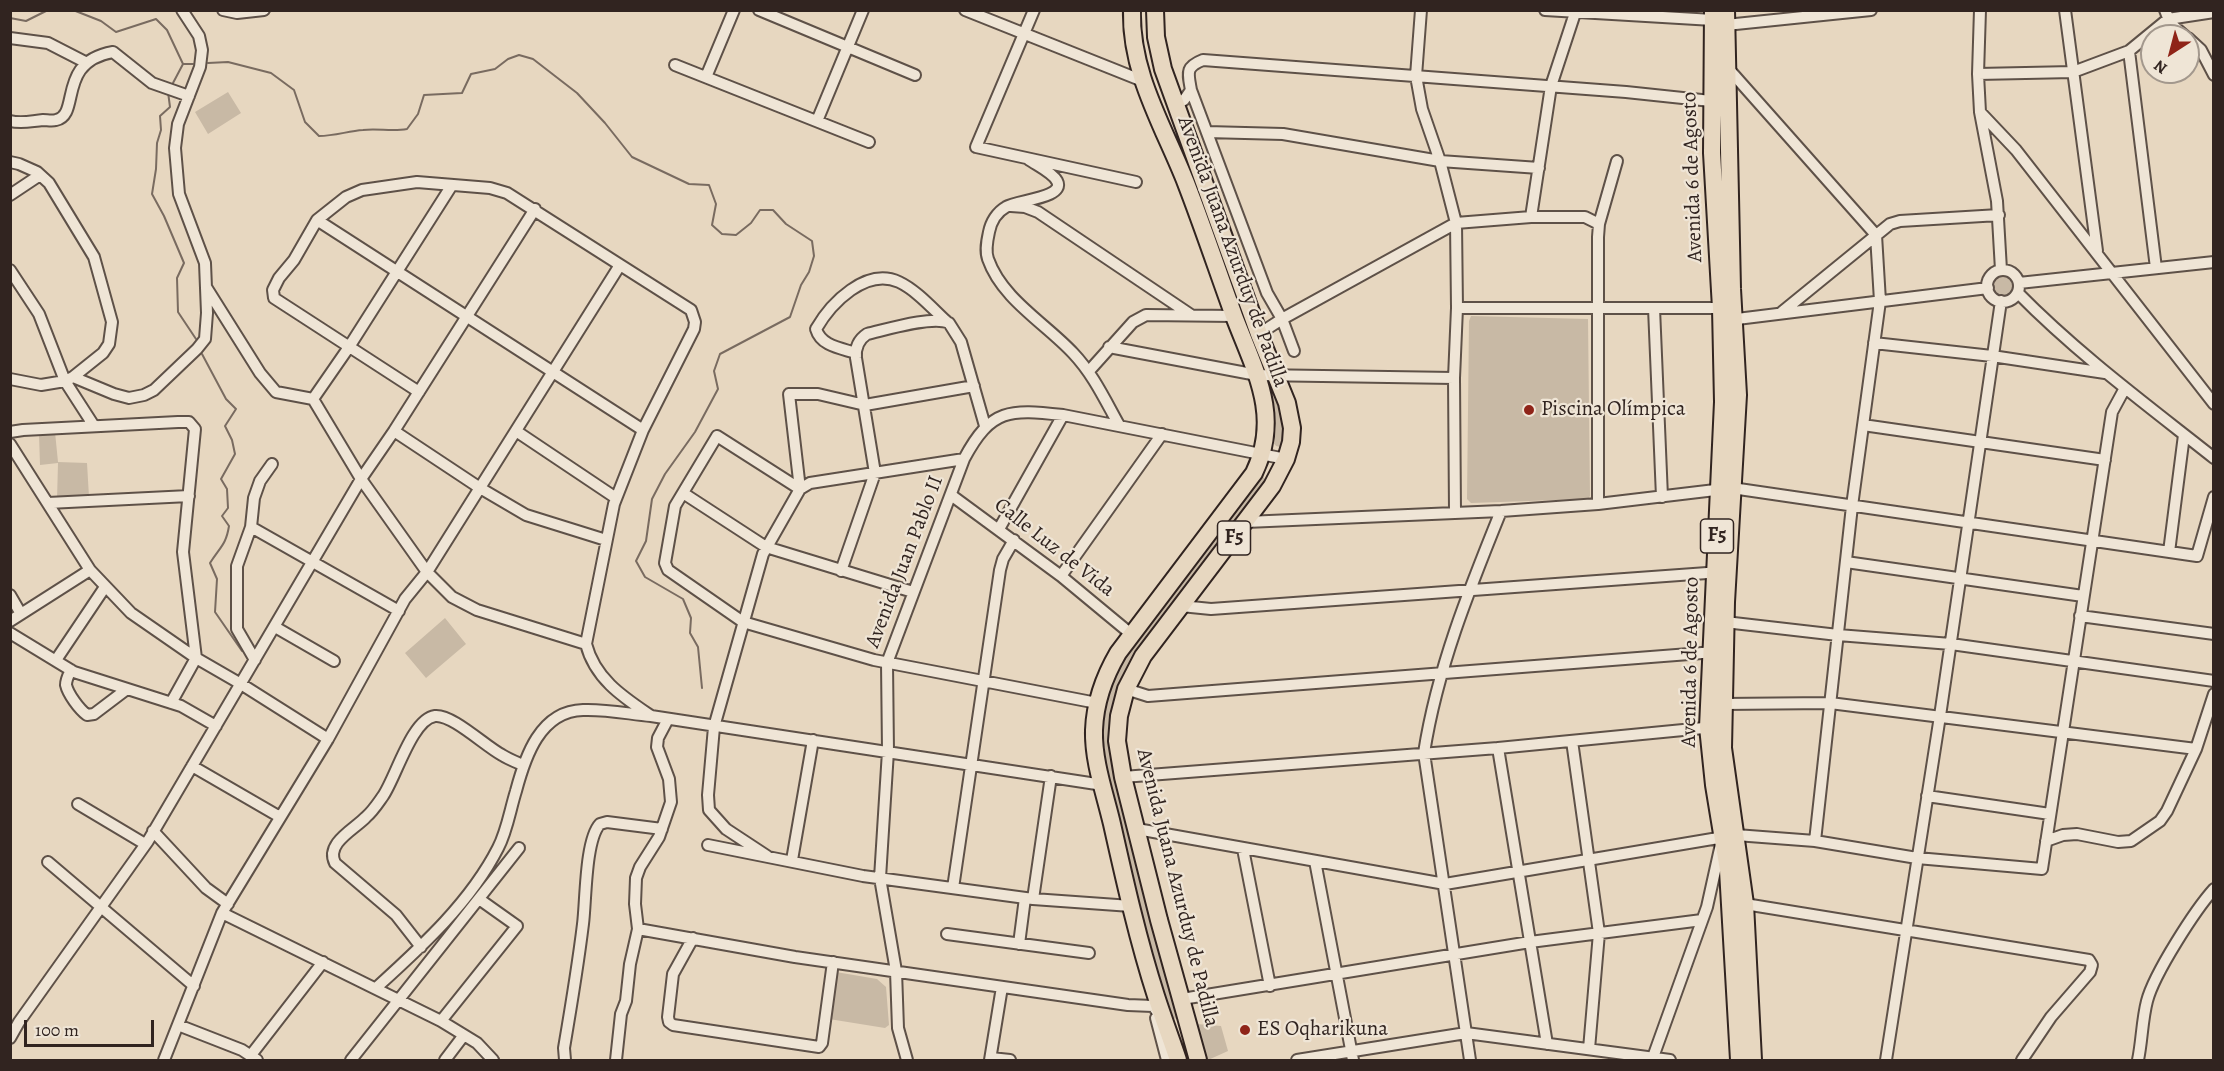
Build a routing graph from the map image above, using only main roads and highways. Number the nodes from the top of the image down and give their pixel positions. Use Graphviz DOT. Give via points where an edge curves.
graph roads {
  1 [pos="1132,10"];
  2 [pos="1148,10"];
  3 [pos="1155,10"];
  4 [pos="1719,16"];
  5 [pos="1143,81"];
  6 [pos="1202,174"];
  7 [pos="1726,316"];
  8 [pos="1721,572"];
  9 [pos="1718,652"];
  10 [pos="1715,727"];
  11 [pos="1729,835"];
  12 [pos="1188,1021"];
  13 [pos="1167,1026"];
  14 [pos="1178,1060"];
  15 [pos="1197,1060"];
  16 [pos="1739,1060"];
  17 [pos="1753,1060"];
  1 -- 5 [label="highway, Avenida Juana Azurduy de Padilla / F5"];
  2 -- 5 [label="highway" via="1145,26 1149,63"];
  3 -- 6 [label="highway, Avenida Juana Azurduy de Padilla / F5" via="1159,53"];
  4 -- 7 [label="highway, Avenida 6 de Agosto / F5" via="1726,65"];
  4 -- 7 [label="highway, Avenida 6 de Agosto / F5" via="1711,100 1712,165"];
  5 -- 6 [label="highway" via="1164,105 1186,153"];
  5 -- 13 [label="highway, Avenida Juana Azurduy de Padilla / F5" via="1186,182 1257,375 1266,409 1267,433 1263,456 1243,489 1131,634 1107,670 1097,703 1094,732 1103,785 1131,906"];
  6 -- 12 [label="highway, Avenida Juana Azurduy de Padilla / F5" via="1287,403 1292,428 1286,459 1272,486 1143,656 1126,688 1118,729 1123,777"];
  7 -- 8 [label="highway, Avenida 6 de Agosto / F5" via="1726,489"];
  8 -- 9 [label="highway, Avenida 6 de Agosto / F5"];
  8 -- 9 [label="highway, Avenida 6 de Agosto / F5" via="1725,622"];
  9 -- 10 [label="highway, Avenida 6 de Agosto / F5"];
  9 -- 10 [label="highway, Avenida 6 de Agosto / F5" via="1723,704"];
  10 -- 11 [label="highway, Avenida 6 de Agosto / F5"];
  11 -- 16 [label="highway, Avenida 6 de Agosto / F5"];
  11 -- 17 [label="highway, Avenida 6 de Agosto / F5" via="1745,904"];
  12 -- 13 [label="highway"];
  12 -- 15 [label="highway, Avenida Juana Azurduy de Padilla / F5"];
  13 -- 14 [label="highway, Avenida Juana Azurduy de Padilla / F5"];
}
